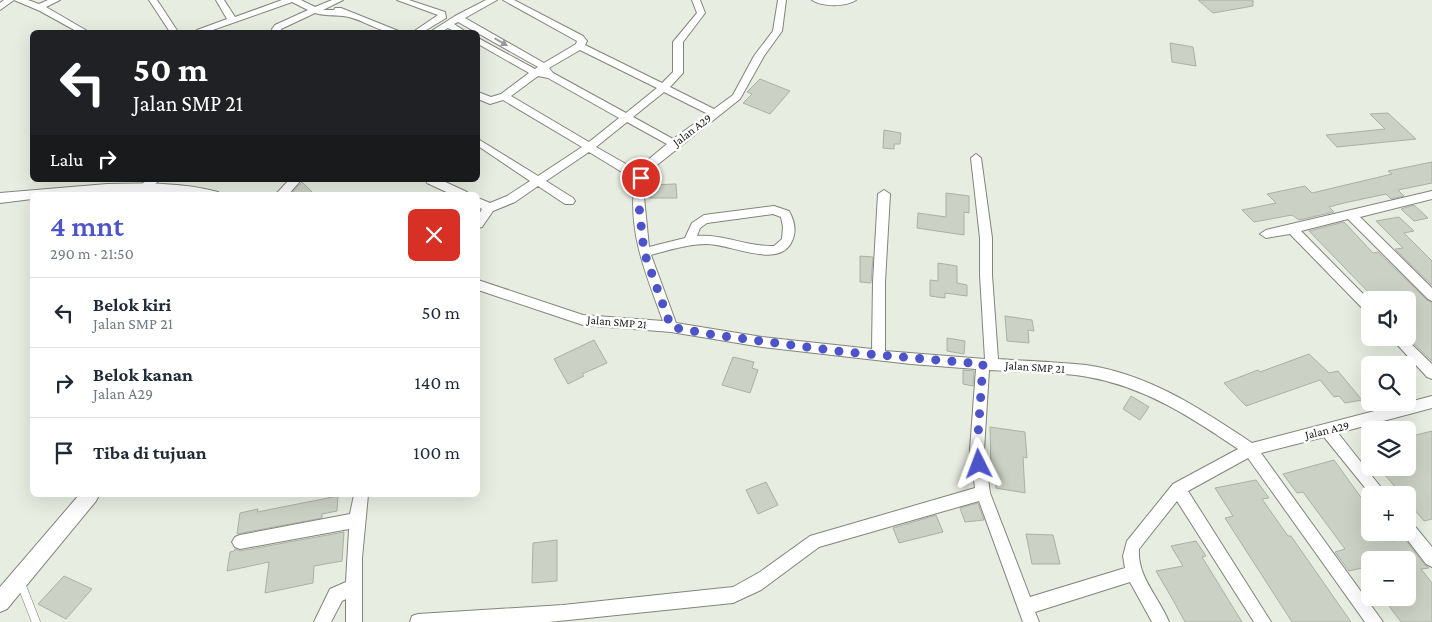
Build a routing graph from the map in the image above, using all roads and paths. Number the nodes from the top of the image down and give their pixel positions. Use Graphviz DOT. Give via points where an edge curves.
graph roads {
  1 [pos="10,0"];
  2 [pos="18,0"];
  3 [pos="56,0"];
  4 [pos="153,0"];
  5 [pos="220,0"];
  6 [pos="290,0"];
  7 [pos="294,0"];
  8 [pos="339,0"];
  9 [pos="401,0"];
  10 [pos="493,0"];
  11 [pos="507,0"];
  12 [pos="696,0"];
  13 [pos="782,0"];
  14 [pos="816,0"];
  15 [pos="852,0"];
  16 [pos="327,5"];
  17 [pos="0,7"];
  18 [pos="38,7"];
  19 [pos="315,10"];
  20 [pos="345,13"];
  21 [pos="458,18"];
  22 [pos="233,21"];
  23 [pos="448,24"];
  24 [pos="80,30"];
  25 [pos="173,30"];
  26 [pos="206,30"];
  27 [pos="276,30"];
  28 [pos="391,30"];
  29 [pos="421,30"];
  30 [pos="438,30"];
  31 [pos="458,30"];
  32 [pos="478,30"];
  33 [pos="480,31"];
  34 [pos="480,42"];
  35 [pos="580,46"];
  36 [pos="547,71"];
  37 [pos="535,73"];
  38 [pos="663,88"];
  39 [pos="480,96"];
  40 [pos="504,96"];
  41 [pos="714,114"];
  42 [pos="626,116"];
  43 [pos="480,143"];
  44 [pos="674,144"];
  45 [pos="589,147"];
  46 [pos="976,158"];
  47 [pos="641,178"];
  48 [pos="536,180"];
  49 [pos="152,182"];
  50 [pos="294,182"];
  51 [pos="435,182"];
  52 [pos="120,184"];
  53 [pos="141,189"];
  54 [pos="51,192"];
  55 [pos="199,192"];
  56 [pos="284,192"];
  57 [pos="457,192"];
  58 [pos="30,194"];
  59 [pos="884,194"];
  60 [pos="1427,197"];
  61 [pos="0,198"];
  62 [pos="569,201"];
  63 [pos="480,203"];
  64 [pos="490,208"];
  65 [pos="1432,208"];
  66 [pos="1351,215"];
  67 [pos="480,221"];
  68 [pos="1292,228"];
  69 [pos="1266,234"];
  70 [pos="691,241"];
  71 [pos="644,252"];
  72 [pos="480,286"];
  73 [pos="1432,296"];
  74 [pos="1361,301"];
  75 [pos="671,327"];
  76 [pos="1405,346"];
  77 [pos="878,355"];
  78 [pos="987,364"];
  79 [pos="1432,374"];
  80 [pos="1432,402"];
  81 [pos="1326,429"];
  82 [pos="1250,450"];
  83 [pos="1373,486"];
  84 [pos="1178,489"];
  85 [pos="983,493"];
  86 [pos="88,497"];
  87 [pos="361,497"];
  88 [pos="357,520"];
  89 [pos="1416,539"];
  90 [pos="240,542"];
  91 [pos="1432,559"];
  92 [pos="1135,573"];
  93 [pos="20,580"];
  94 [pos="353,587"];
  95 [pos="0,602"];
  96 [pos="1028,614"];
  97 [pos="563,617"];
  98 [pos="468,620"];
  99 [pos="36,622"];
  100 [pos="322,622"];
  101 [pos="354,622"];
  102 [pos="418,622"];
  103 [pos="1161,622"];
  104 [pos="1263,622"];
  105 [pos="1375,622"];
  1 -- 17 [label="street"];
  2 -- 18 [label="street"];
  3 -- 18 [label="street"];
  4 -- 25 [label="street"];
  5 -- 22 [label="street"];
  6 -- 22 [label="street"];
  7 -- 19 [label="street"];
  8 -- 16 [label="street"];
  9 -- 29 [label="street" via="442,14 442,18"];
  10 -- 21 [label="street"];
  11 -- 35 [label="street" via="580,38"];
  12 -- 38 [label="street" via="700,16 678,42 678,73"];
  13 -- 41 [label="street, Jalan A29" via="777,31 737,96"];
  14 -- 15 [label="street" via="840,3"];
  16 -- 19 [label="street"];
  16 -- 20 [label="street"];
  18 -- 24 [label="street"];
  19 -- 20 [label="street"];
  19 -- 27 [label="street"];
  20 -- 28 [label="street"];
  21 -- 23 [label="street"];
  21 -- 32 [label="street, one-way"];
  22 -- 26 [label="street"];
  23 -- 30 [label="street"];
  23 -- 31 [label="street"];
  33 -- 36 [label="street, one-way"];
  34 -- 37 [label="street"];
  35 -- 36 [label="street"];
  35 -- 38 [label="street"];
  36 -- 37 [label="street"];
  36 -- 42 [label="street"];
  37 -- 40 [label="street"];
  38 -- 41 [label="street"];
  38 -- 42 [label="street"];
  39 -- 40 [label="street" via="490,101"];
  40 -- 45 [label="street"];
  41 -- 44 [label="street, Jalan A29"];
  42 -- 44 [label="street"];
  42 -- 45 [label="street"];
  43 -- 48 [label="street"];
  44 -- 47 [label="street, Jalan A29" via="653,162"];
  45 -- 47 [label="street"];
  45 -- 48 [label="street"];
  46 -- 78 [label="street" via="986,238"];
  47 -- 71 [label="street" via="638,197"];
  48 -- 62 [label="street"];
  48 -- 64 [label="street" via="511,199"];
  49 -- 53 [label="street"];
  50 -- 56 [label="street"];
  51 -- 57 [label="street"];
  52 -- 53 [label="street"];
  52 -- 54 [label="street"];
  53 -- 55 [label="street"];
  58 -- 61 [label="street"];
  59 -- 77 [label="street"];
  60 -- 65 [label="street"];
  60 -- 66 [label="street"];
  63 -- 64 [label="street"];
  64 -- 67 [label="street"];
  66 -- 68 [label="street"];
  66 -- 73 [label="street"];
  68 -- 69 [label="street"];
  68 -- 74 [label="street"];
  70 -- 70 [label="street" via="715,239 760,250 780,250 789,236 788,221 785,214 774,210 704,219 691,232"];
  70 -- 71 [label="street"];
  71 -- 75 [label="street"];
  72 -- 75 [label="street, Jalan SMP 21" via="583,320"];
  75 -- 77 [label="street, Jalan SMP 21"];
  76 -- 79 [label="street"];
  77 -- 78 [label="street, Jalan SMP 21"];
  78 -- 82 [label="street, Jalan SMP 21" via="1087,371 1126,380 1171,399"];
  78 -- 85 [label="street" via="977,450"];
  80 -- 81 [label="street, Jalan A29"];
  81 -- 82 [label="street, Jalan A29"];
  81 -- 83 [label="street"];
  82 -- 84 [label="street, Jalan A29"];
  82 -- 105 [label="street"];
  84 -- 92 [label="street" via="1132,546 1130,554"];
  84 -- 104 [label="street"];
  85 -- 96 [label="street"];
  85 -- 97 [label="street" via="815,541 751,589 733,595"];
  86 -- 93 [label="street"];
  87 -- 88 [label="street"];
  88 -- 90 [label="street"];
  88 -- 94 [label="street"];
  89 -- 91 [label="street"];
  92 -- 96 [label="street"];
  92 -- 103 [label="street"];
  93 -- 95 [label="street"];
  93 -- 99 [label="lane"];
  94 -- 100 [label="street" via="336,595"];
  94 -- 101 [label="street"];
  97 -- 98 [label="street"];
  98 -- 102 [label="street"];
}
